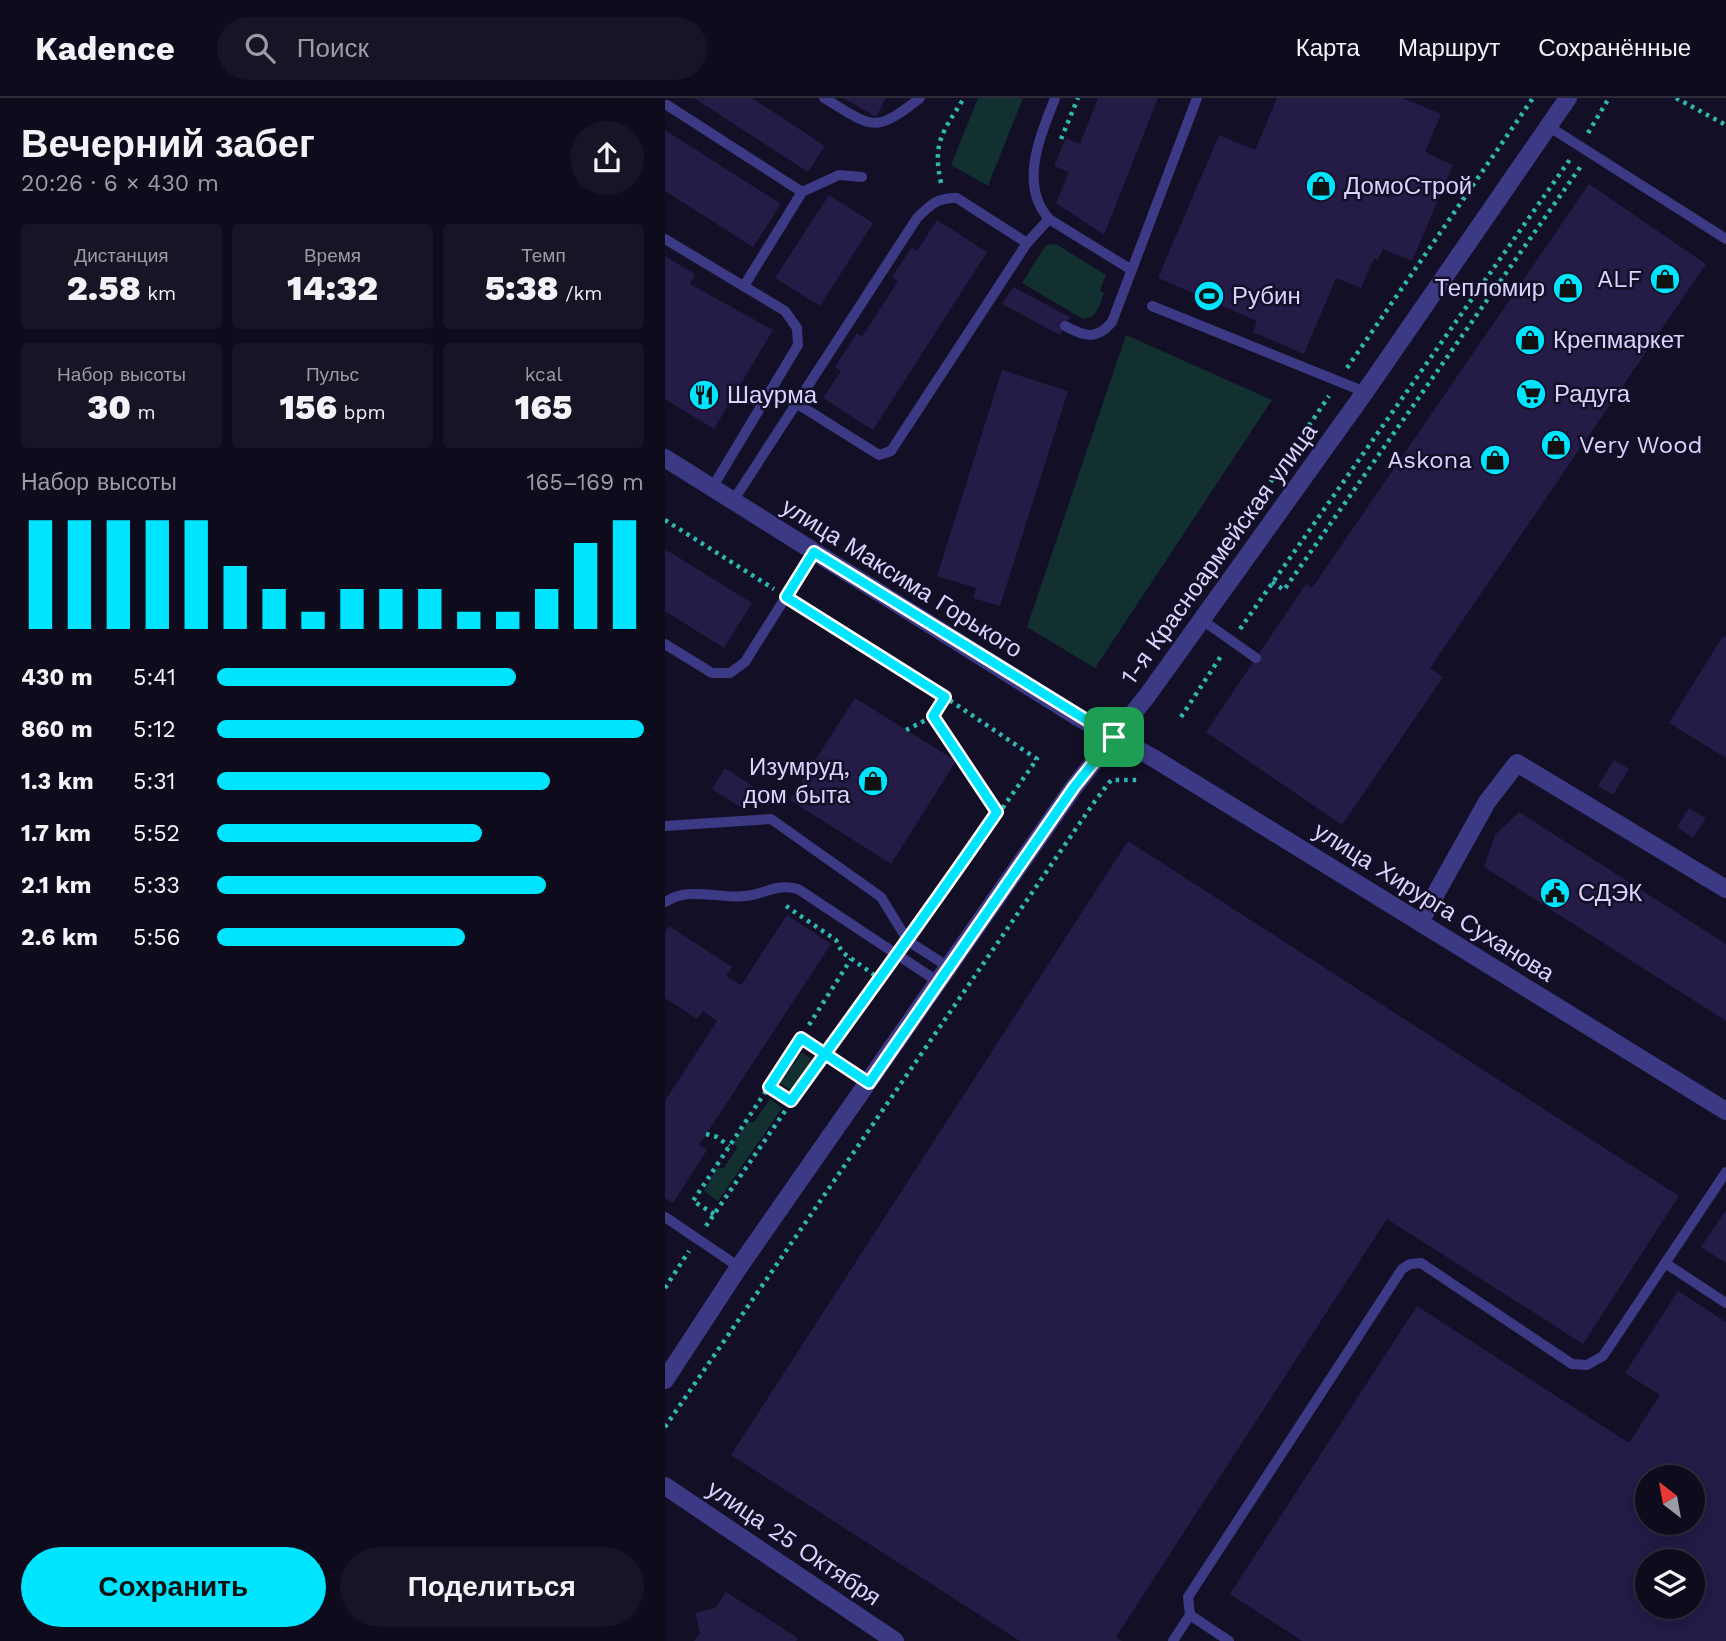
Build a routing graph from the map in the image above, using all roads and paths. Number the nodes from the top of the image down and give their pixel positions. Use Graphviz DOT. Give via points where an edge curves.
graph roads {
  1 [pos="824,98"];
  2 [pos="921,98"];
  3 [pos="964,98"];
  4 [pos="1055,98"];
  5 [pos="1078,98"];
  6 [pos="1197,98"];
  7 [pos="1568,98"];
  8 [pos="1609,98"];
  9 [pos="1676,98"];
  10 [pos="667,105"];
  11 [pos="1726,125"];
  12 [pos="1548,126"];
  13 [pos="1059,144"];
  14 [pos="1579,147"];
  15 [pos="1590,154"];
  16 [pos="862,177"];
  17 [pos="802,192"];
  18 [pos="944,198"];
  19 [pos="1049,219"];
  20 [pos="1528,220"];
  21 [pos="1538,228"];
  22 [pos="665,239"];
  23 [pos="1726,239"];
  24 [pos="1027,243"];
  25 [pos="1130,269"];
  26 [pos="744,286"];
  27 [pos="1152,306"];
  28 [pos="1065,326"];
  29 [pos="1365,392"];
  30 [pos="796,403"];
  31 [pos="665,458"];
  32 [pos="712,488"];
  33 [pos="733,501"];
  34 [pos="665,520"];
  35 [pos="814,552"];
  36 [pos="1272,582"];
  37 [pos="786,597"];
  38 [pos="1202,620"];
  39 [pos="1231,641"];
  40 [pos="665,644"];
  41 [pos="1256,658"];
  42 [pos="945,697"];
  43 [pos="933,716"];
  44 [pos="1181,717"];
  45 [pos="906,730"];
  46 [pos="1114,737"];
  47 [pos="1139,780"];
  48 [pos="997,812"];
  49 [pos="665,826"];
  50 [pos="1726,889"];
  51 [pos="765,892"];
  52 [pos="665,902"];
  53 [pos="1420,922"];
  54 [pos="908,941"];
  55 [pos="898,955"];
  56 [pos="851,959"];
  57 [pos="942,974"];
  58 [pos="880,979"];
  59 [pos="801,1038"];
  60 [pos="825,1054"];
  61 [pos="778,1074"];
  62 [pos="869,1083"];
  63 [pos="769,1087"];
  64 [pos="791,1101"];
  65 [pos="1726,1111"];
  66 [pos="706,1134"];
  67 [pos="729,1146"];
  68 [pos="1726,1172"];
  69 [pos="713,1214"];
  70 [pos="665,1217"];
  71 [pos="697,1238"];
  72 [pos="1665,1263"];
  73 [pos="739,1267"];
  74 [pos="665,1288"];
  75 [pos="1726,1303"];
  76 [pos="665,1380"];
  77 [pos="665,1427"];
  78 [pos="665,1486"];
  79 [pos="1190,1615"];
  80 [pos="895,1641"];
  81 [pos="1174,1641"];
  82 [pos="1229,1641"];
  1 -- 2 [label="lane" via="867,124 880,124"];
  3 -- 18 [label="path" via="941,135 936,160"];
  4 -- 19 [label="lane" via="1034,152 1035,193"];
  5 -- 13 [label="path"];
  6 -- 25 [label="lane"];
  7 -- 12 [label="street, 1-я Красноармейская улица"];
  8 -- 14 [label="path"];
  9 -- 11 [label="path"];
  10 -- 17 [label="lane"];
  12 -- 14 [label="lane"];
  12 -- 29 [label="street, 1-я Красноармейская улица"];
  14 -- 15 [label="lane"];
  14 -- 20 [label="path"];
  15 -- 21 [label="path"];
  15 -- 23 [label="lane"];
  16 -- 17 [label="lane" via="839,175"];
  17 -- 26 [label="lane"];
  18 -- 24 [label="lane" via="957,198"];
  18 -- 30 [label="lane" via="917,218"];
  19 -- 24 [label="lane"];
  19 -- 25 [label="lane"];
  20 -- 21 [label="path"];
  20 -- 36 [label="path"];
  21 -- 36 [label="path" via="1284,590"];
  22 -- 26 [label="lane"];
  24 -- 30 [label="lane" via="891,451 879,456"];
  25 -- 28 [label="lane" via="1105,330 1094,337"];
  26 -- 32 [label="lane" via="785,311 797,328 798,345"];
  27 -- 29 [label="lane"];
  29 -- 38 [label="street, 1-я Красноармейская улица"];
  30 -- 33 [label="lane"];
  31 -- 32 [label="street, улица Максима Горького"];
  32 -- 33 [label="street, улица Максима Горького"];
  33 -- 35 [label="street, улица Максима Горького"];
  34 -- 37 [label="path"];
  35 -- 37 [label="lane"];
  35 -- 46 [label="street, улица Максима Горького"];
  36 -- 39 [label="path"];
  37 -- 40 [label="lane" via="745,662 730,673 712,673"];
  37 -- 42 [label="path"];
  38 -- 39 [label="lane"];
  38 -- 46 [label="street, 1-я Красноармейская улица"];
  39 -- 41 [label="lane"];
  39 -- 44 [label="path"];
  42 -- 43 [label="path"];
  42 -- 48 [label="path" via="1037,760"];
  43 -- 45 [label="path"];
  43 -- 48 [label="path"];
  46 -- 53 [label="street, улица Хирурга Суханова"];
  46 -- 57 [label="street, 1-я Красноармейская улица"];
  47 -- 77 [label="path" via="1111,780 1095,801"];
  48 -- 54 [label="path"];
  49 -- 54 [label="lane" via="771,819 881,897"];
  50 -- 53 [label="street" via="1517,763 1487,802"];
  51 -- 52 [label="lane" via="744,896 688,893"];
  51 -- 55 [label="lane" via="778,886 798,889"];
  51 -- 56 [label="path" via="836,940"];
  53 -- 65 [label="street, улица Хирурга Суханова"];
  54 -- 57 [label="lane"];
  55 -- 57 [label="lane"];
  55 -- 58 [label="path"];
  56 -- 58 [label="path"];
  56 -- 59 [label="path"];
  57 -- 62 [label="street, 1-я Красноармейская улица"];
  58 -- 60 [label="path"];
  59 -- 60 [label="lane"];
  59 -- 61 [label="lane"];
  60 -- 62 [label="lane"];
  60 -- 64 [label="path"];
  61 -- 63 [label="path"];
  62 -- 73 [label="street, 1-я Красноармейская улица"];
  63 -- 64 [label="path"];
  63 -- 67 [label="path"];
  64 -- 69 [label="path"];
  66 -- 67 [label="path"];
  67 -- 69 [label="path" via="693,1200"];
  68 -- 72 [label="lane"];
  69 -- 71 [label="path"];
  70 -- 71 [label="lane"];
  71 -- 73 [label="lane"];
  71 -- 74 [label="path"];
  72 -- 75 [label="lane"];
  72 -- 79 [label="lane" via="1603,1356 1587,1365 1572,1364 1421,1263 1402,1269 1188,1597"];
  73 -- 76 [label="street, 1-я Красноармейская улица"];
  78 -- 80 [label="street, улица 25 Октября"];
  79 -- 81 [label="lane"];
  79 -- 82 [label="lane"];
}
